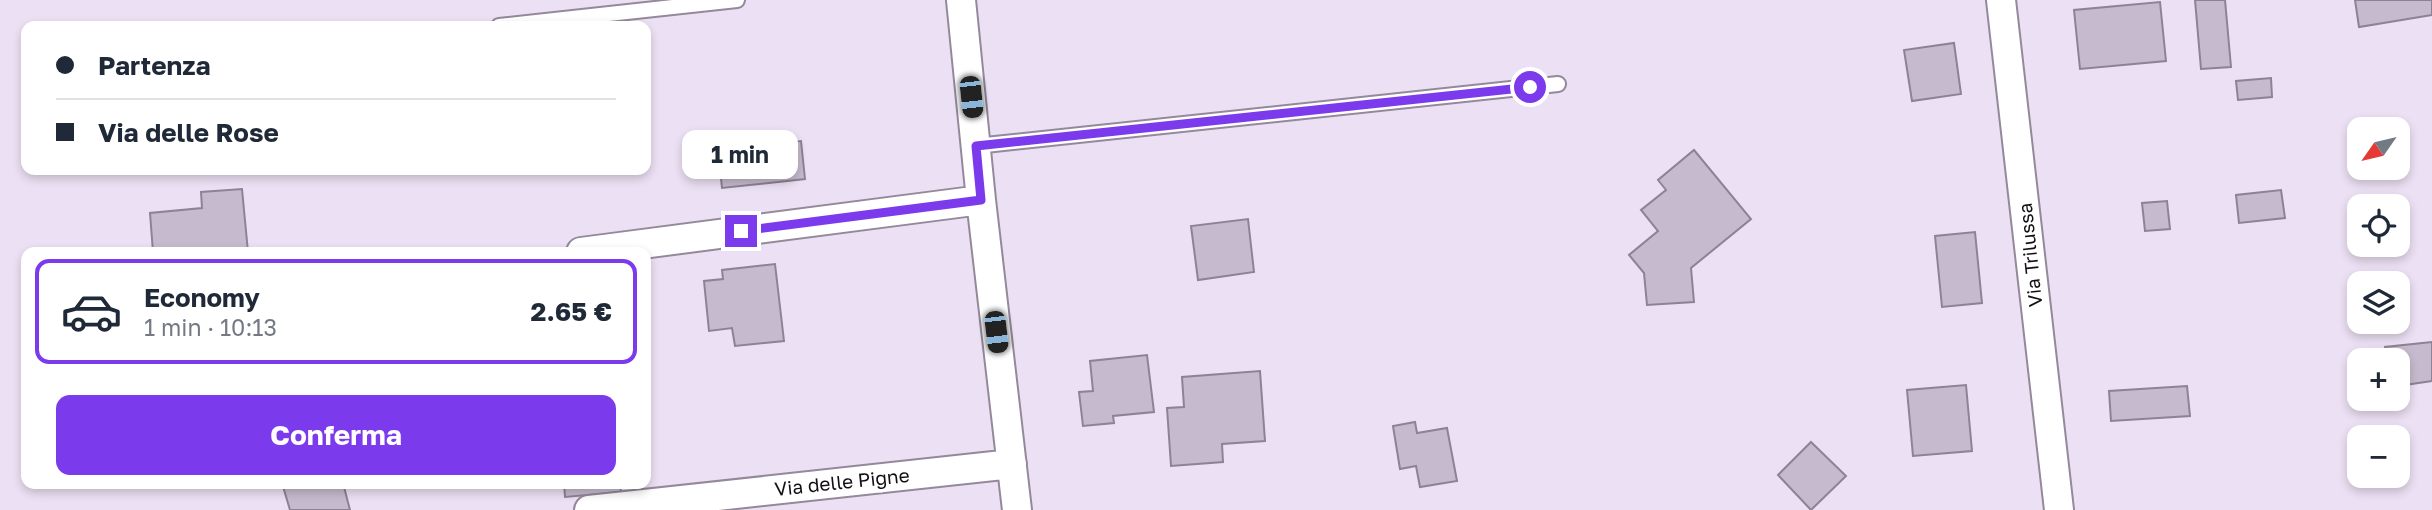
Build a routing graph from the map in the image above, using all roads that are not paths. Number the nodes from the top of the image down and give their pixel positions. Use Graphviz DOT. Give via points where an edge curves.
graph roads {
  1 [pos="737,0"];
  2 [pos="961,0"];
  3 [pos="2001,0"];
  4 [pos="545,21"];
  5 [pos="1558,84"];
  6 [pos="976,146"];
  7 [pos="981,200"];
  8 [pos="619,247"];
  9 [pos="1012,464"];
  10 [pos="589,510"];
  11 [pos="1017,510"];
  12 [pos="2059,510"];
  1 -- 4 [label="lane"];
  2 -- 6 [label="street"];
  3 -- 12 [label="street, Via Trilussa"];
  5 -- 6 [label="lane"];
  6 -- 7 [label="street"];
  7 -- 8 [label="street"];
  7 -- 9 [label="street"];
  9 -- 10 [label="street, Via delle Pigne"];
  9 -- 11 [label="street"];
}
